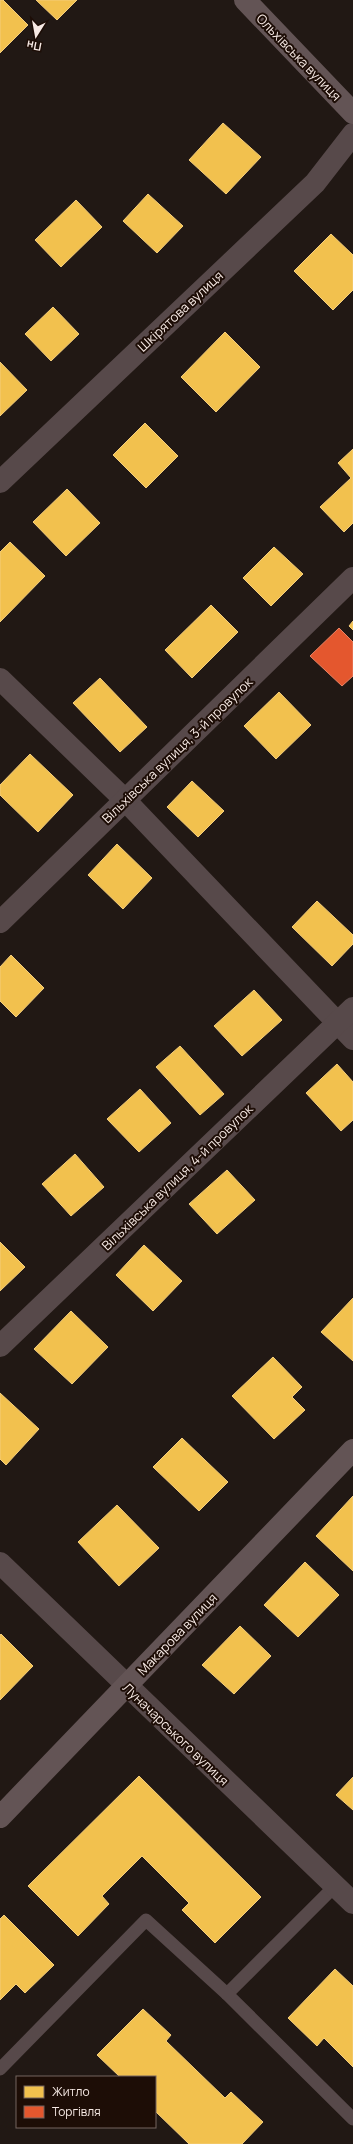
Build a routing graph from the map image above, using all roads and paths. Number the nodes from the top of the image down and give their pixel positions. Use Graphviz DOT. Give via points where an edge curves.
graph roads {
  1 [pos="245,0"];
  2 [pos="353,113"];
  3 [pos="353,134"];
  4 [pos="0,482"];
  5 [pos="353,578"];
  6 [pos="0,679"];
  7 [pos="125,800"];
  8 [pos="0,922"];
  9 [pos="353,1008"];
  10 [pos="337,1024"];
  11 [pos="353,1039"];
  12 [pos="0,1346"];
  13 [pos="353,1450"];
  14 [pos="0,1563"];
  15 [pos="127,1686"];
  16 [pos="0,1818"];
  17 [pos="347,1894"];
  18 [pos="227,1994"];
  19 [pos="0,2069"];
  20 [pos="353,2119"];
  1 -- 2 [label="street, Ольхівська вулиця"];
  3 -- 4 [label="street, Шкірятова вулиця" via="315,183"];
  5 -- 7 [label="street, Вільхівська вулиця, 3-й провулок"];
  6 -- 7 [label="street"];
  7 -- 8 [label="street, Вільхівська вулиця, 3-й провулок"];
  7 -- 10 [label="street"];
  9 -- 10 [label="street, Вільхівська вулиця, 4-й провулок"];
  10 -- 11 [label="street"];
  10 -- 12 [label="street, Вільхівська вулиця, 4-й провулок"];
  13 -- 15 [label="street, Макарова вулиця"];
  14 -- 15 [label="street, Луначарського вулиця"];
  15 -- 16 [label="street, Макарова вулиця"];
  15 -- 17 [label="street, Луначарського вулиця"];
  17 -- 18 [label="lane"];
  18 -- 19 [label="lane" via="146,1920"];
  18 -- 20 [label="lane"];
}
